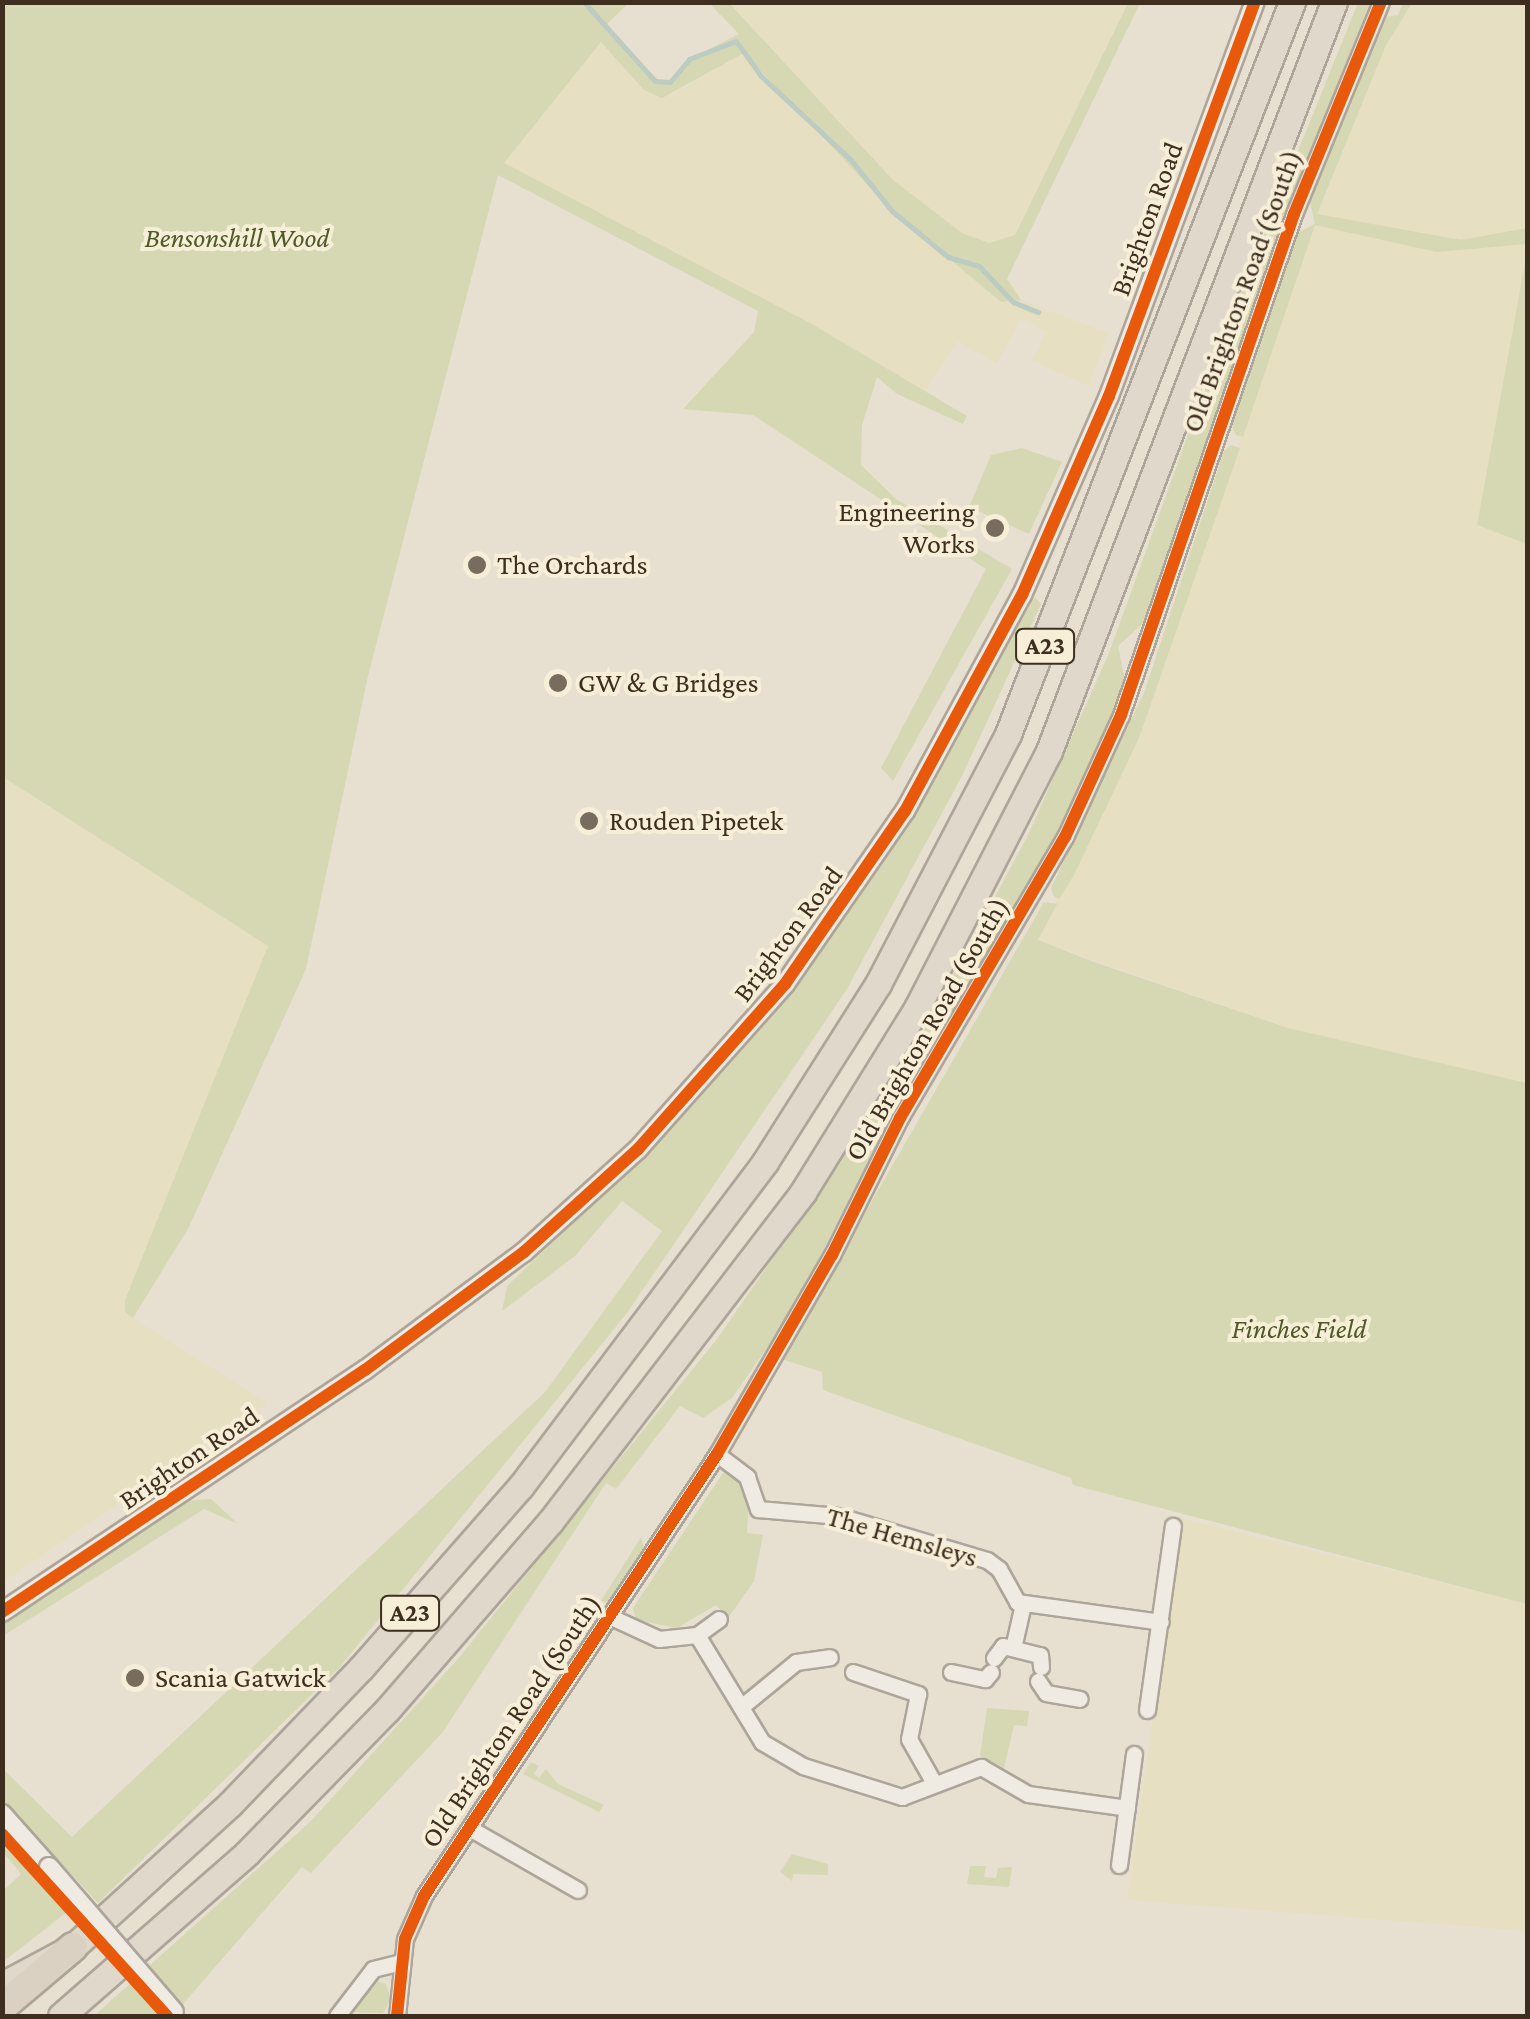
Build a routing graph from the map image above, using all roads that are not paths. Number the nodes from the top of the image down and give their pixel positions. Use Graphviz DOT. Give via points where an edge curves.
graph roads {
  1 [pos="1255,2"];
  2 [pos="1292,2"];
  3 [pos="1334,2"];
  4 [pos="1381,2"];
  5 [pos="717,1454"];
  6 [pos="758,1509"];
  7 [pos="1173,1526"];
  8 [pos="758,1528"];
  9 [pos="1023,1604"];
  10 [pos="2,1612"];
  11 [pos="611,1617"];
  12 [pos="718,1618"];
  13 [pos="1160,1622"];
  14 [pos="697,1636"];
  15 [pos="1005,1655"];
  16 [pos="830,1657"];
  17 [pos="853,1672"];
  18 [pos="951,1672"];
  19 [pos="1080,1700"];
  20 [pos="742,1707"];
  21 [pos="1147,1710"];
  22 [pos="1134,1754"];
  23 [pos="934,1784"];
  24 [pos="1127,1808"];
  25 [pos="2,1814"];
  26 [pos="471,1829"];
  27 [pos="1119,1866"];
  28 [pos="558,1884"];
  29 [pos="578,1890"];
  30 [pos="550,1901"];
  31 [pos="73,1946"];
  32 [pos="402,1962"];
  33 [pos="2,1985"];
  34 [pos="2,2007"];
  35 [pos="176,2014"];
  36 [pos="61,2016"];
  37 [pos="338,2016"];
  38 [pos="397,2016"];
  1 -- 10 [label="street, Brighton Road" via="1110,396 1022,596 905,810 799,966 638,1149 524,1252 365,1370"];
  2 -- 31 [label="highway, A23" via="1045,647 968,820 878,984 765,1162 520,1486 241,1794"];
  3 -- 36 [label="highway, A23" via="1048,751 917,1008 803,1192 562,1506 387,1710 247,1853"];
  4 -- 5 [label="street, Old Brighton Road (South)" via="1294,214 1163,602 1089,786"];
  5 -- 6 [label="street" via="750,1482"];
  5 -- 11 [label="street, Old Brighton Road (South)"];
  6 -- 8 [label="street"];
  6 -- 9 [label="street, The Hemsleys" via="839,1516 987,1560"];
  7 -- 13 [label="street"];
  9 -- 13 [label="street"];
  9 -- 15 [label="street"];
  11 -- 14 [label="street" via="659,1640"];
  11 -- 26 [label="street, Old Brighton Road (South)"];
  12 -- 14 [label="street"];
  13 -- 21 [label="street"];
  14 -- 20 [label="street"];
  15 -- 18 [label="street" via="985,1678"];
  15 -- 19 [label="street" via="1042,1657 1046,1693"];
  16 -- 20 [label="street" via="796,1662"];
  17 -- 23 [label="street" via="918,1694 911,1743"];
  20 -- 23 [label="street" via="767,1747 803,1766 898,1796"];
  22 -- 24 [label="street"];
  23 -- 24 [label="street" via="981,1767 1028,1794"];
  24 -- 27 [label="street"];
  25 -- 35 [label="street, bridge"];
  26 -- 28 [label="street"];
  26 -- 32 [label="street, Old Brighton Road (South)" via="417,1908"];
  28 -- 29 [label="street"];
  28 -- 30 [label="street"];
  31 -- 33 [label="highway, A23"];
  31 -- 34 [label="highway"];
  32 -- 37 [label="street" via="372,1969"];
  32 -- 38 [label="street, Old Brighton Road (South)"];
}
